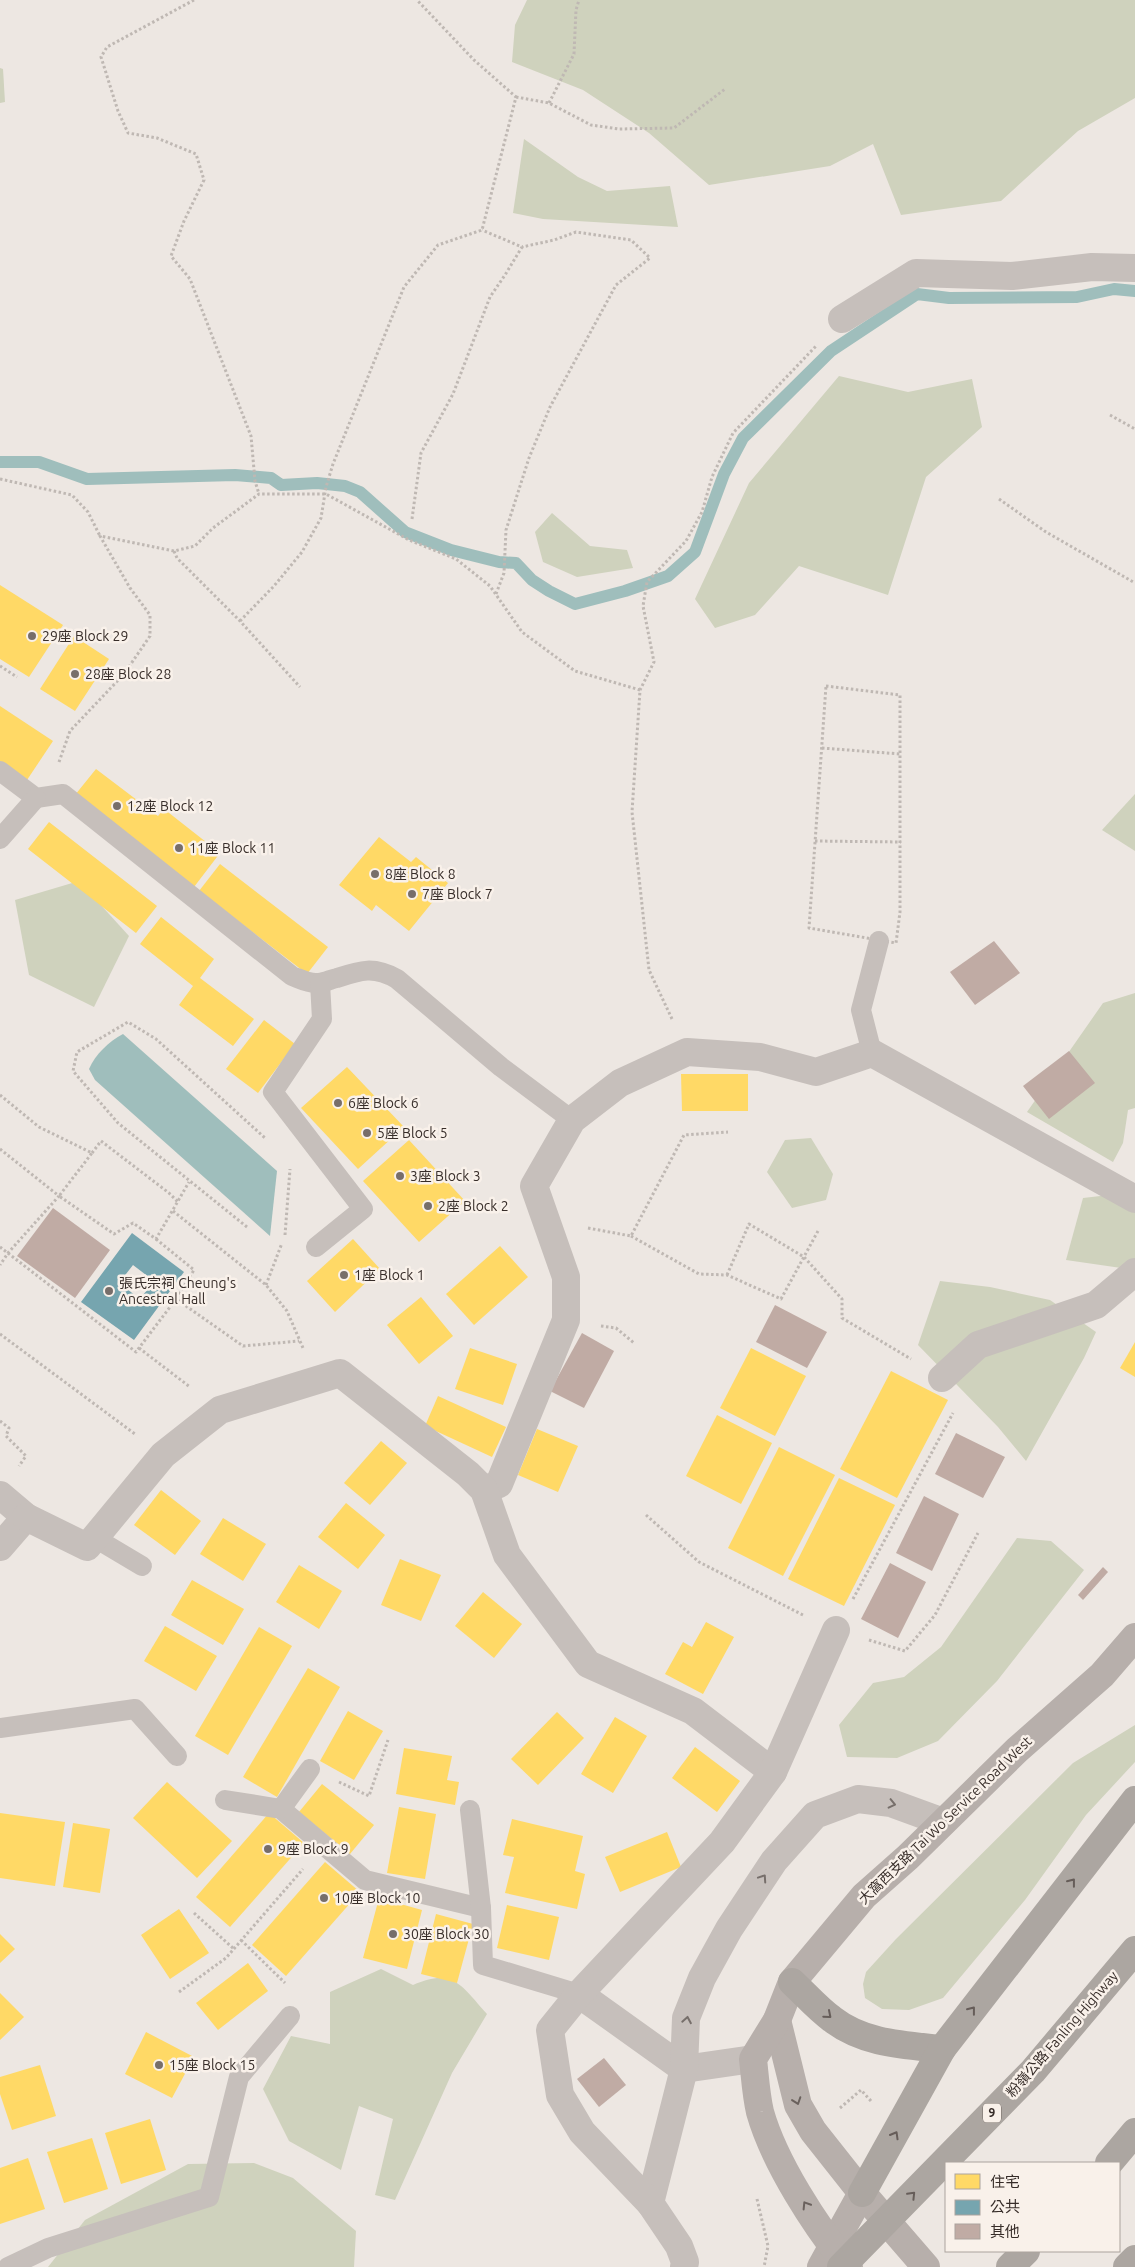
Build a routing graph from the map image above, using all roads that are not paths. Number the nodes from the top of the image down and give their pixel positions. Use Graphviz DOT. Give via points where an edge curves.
graph roads {
  1 [pos="1135,268"];
  2 [pos="842,319"];
  3 [pos="0,771"];
  4 [pos="36,798"];
  5 [pos="0,839"];
  6 [pos="879,941"];
  7 [pos="320,983"];
  8 [pos="872,1053"];
  9 [pos="572,1120"];
  10 [pos="1135,1199"];
  11 [pos="316,1247"];
  12 [pos="1135,1272"];
  13 [pos="942,1378"];
  14 [pos="484,1490"];
  15 [pos="0,1495"];
  16 [pos="26,1517"];
  17 [pos="95,1538"];
  18 [pos="0,1547"];
  19 [pos="142,1566"];
  20 [pos="836,1630"];
  21 [pos="1135,1638"];
  22 [pos="0,1728"];
  23 [pos="177,1756"];
  24 [pos="310,1769"];
  25 [pos="773,1772"];
  26 [pos="225,1800"];
  27 [pos="1135,1800"];
  28 [pos="281,1810"];
  29 [pos="470,1810"];
  30 [pos="943,1822"];
  31 [pos="481,1908"];
  32 [pos="1135,1950"];
  33 [pos="792,1982"];
  34 [pos="579,1994"];
  35 [pos="290,2016"];
  36 [pos="777,2020"];
  37 [pos="942,2049"];
  38 [pos="753,2059"];
  39 [pos="684,2069"];
  40 [pos="1135,2132"];
  41 [pos="1110,2162"];
  42 [pos="862,2193"];
  43 [pos="650,2202"];
  44 [pos="1025,2252"];
  45 [pos="1135,2259"];
  46 [pos="831,2260"];
  47 [pos="8,2267"];
  48 [pos="684,2267"];
  49 [pos="849,2267"];
  50 [pos="926,2267"];
  51 [pos="1010,2267"];
  52 [pos="1127,2267"];
  1 -- 2 [label="street" via="1092,267 1012,276 916,273"];
  3 -- 4 [label="lane"];
  4 -- 5 [label="lane"];
  4 -- 7 [label="lane" via="63,794 292,976"];
  6 -- 8 [label="lane" via="861,1010"];
  7 -- 9 [label="lane" via="360,970 385,972 501,1067"];
  7 -- 11 [label="lane" via="322,1018 273,1092 363,1209"];
  8 -- 9 [label="street" via="816,1072 760,1057 687,1052 620,1083"];
  8 -- 10 [label="street"];
  9 -- 14 [label="street" via="534,1186 566,1277 566,1320 499,1484"];
  12 -- 13 [label="street" via="1096,1305 978,1345"];
  14 -- 17 [label="street" via="340,1373 220,1410 163,1455"];
  14 -- 25 [label="street" via="506,1555 588,1664 693,1711"];
  15 -- 16 [label="street"];
  16 -- 17 [label="street" via="87,1547"];
  16 -- 18 [label="street"];
  17 -- 19 [label="lane"];
  20 -- 25 [label="street"];
  21 -- 30 [label="main road, 大窩西支路 Tai Wo Service Road West" via="1102,1675 1017,1750"];
  22 -- 23 [label="lane" via="135,1709"];
  24 -- 28 [label="lane"];
  25 -- 34 [label="street" via="722,1842"];
  26 -- 28 [label="lane"];
  37 -- 27 [label="highway, one-way"];
  28 -- 31 [label="lane" via="365,1880"];
  29 -- 31 [label="lane"];
  30 -- 33 [label="main road, 大窩西支路 Tai Wo Service Road West" via="864,1896"];
  39 -- 30 [label="street, one-way" via="686,2018 702,1978 728,1929 774,1861 815,1815 858,1799 891,1803"];
  31 -- 34 [label="lane" via="483,1964"];
  46 -- 32 [label="highway, 粉嶺公路 Fanling Highway / 9, one-way, bridge" via="1033,2071"];
  33 -- 36 [label="main road, 大窩西支路 Tai Wo Service Road West"];
  33 -- 37 [label="highway, one-way" via="832,2020 862,2035 888,2044"];
  34 -- 39 [label="street"];
  34 -- 43 [label="street" via="550,2030 560,2095 582,2132"];
  35 -- 47 [label="lane" via="239,2078 209,2197 48,2248"];
  36 -- 38 [label="main road, 大窩西支路 Tai Wo Service Road West"];
  36 -- 42 [label="main road, one-way" via="798,2105 812,2131"];
  42 -- 37 [label="highway, one-way"];
  38 -- 39 [label="street"];
  46 -- 38 [label="main road, one-way" via="785,2171 761,2113"];
  39 -- 43 [label="street"];
  40 -- 41 [label="highway"];
  42 -- 46 [label="main road"];
  42 -- 50 [label="main road"];
  43 -- 48 [label="street" via="679,2246"];
  44 -- 51 [label="highway"];
  45 -- 52 [label="highway"];
  46 -- 49 [label="main road"];
}
